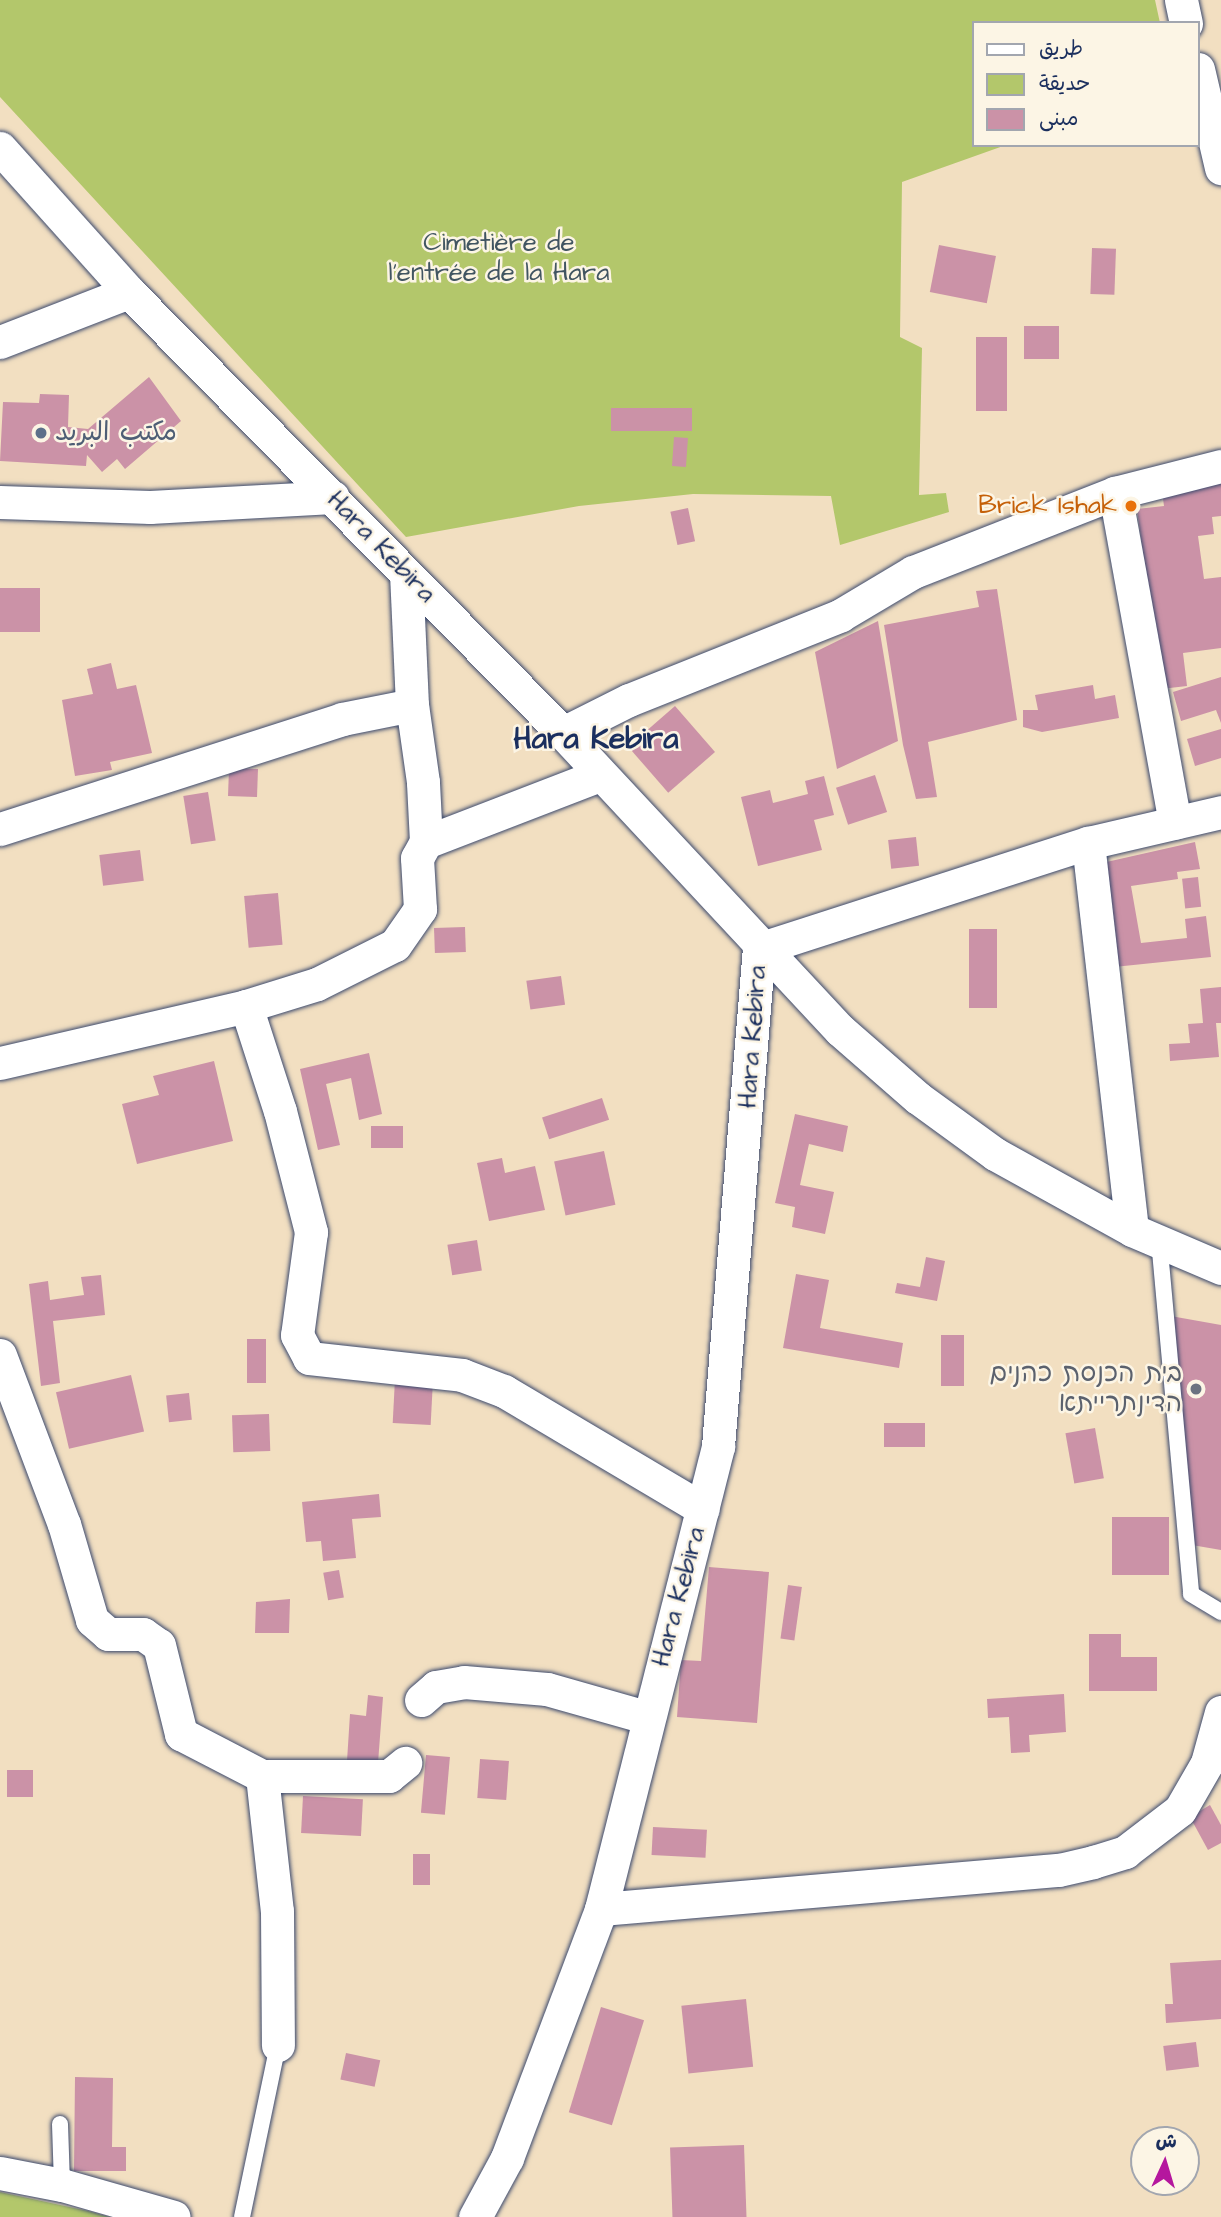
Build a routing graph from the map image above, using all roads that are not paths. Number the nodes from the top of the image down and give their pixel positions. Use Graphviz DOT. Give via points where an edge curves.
graph roads {
  1 [pos="1181,0"];
  2 [pos="1186,21"];
  3 [pos="1200,78"];
  4 [pos="0,148"];
  5 [pos="1221,168"];
  6 [pos="129,292"];
  7 [pos="0,342"];
  8 [pos="1221,466"];
  9 [pos="1115,493"];
  10 [pos="333,497"];
  11 [pos="0,502"];
  12 [pos="406,575"];
  13 [pos="412,705"];
  14 [pos="563,733"];
  15 [pos="600,775"];
  16 [pos="1221,812"];
  17 [pos="1175,823"];
  18 [pos="0,829"];
  19 [pos="426,842"];
  20 [pos="1088,843"];
  21 [pos="759,949"];
  22 [pos="246,1006"];
  23 [pos="0,1063"];
  24 [pos="1146,1235"];
  25 [pos="1221,1268"];
  26 [pos="0,1355"];
  27 [pos="703,1508"];
  28 [pos="1221,1612"];
  29 [pos="421,1700"];
  30 [pos="1221,1712"];
  31 [pos="646,1717"];
  32 [pos="405,1763"];
  33 [pos="262,1776"];
  34 [pos="601,1909"];
  35 [pos="278,2045"];
  36 [pos="60,2124"];
  37 [pos="0,2173"];
  38 [pos="62,2185"];
  39 [pos="174,2217"];
  40 [pos="242,2217"];
  41 [pos="475,2217"];
  1 -- 2 [label="street"];
  3 -- 5 [label="street"];
  4 -- 6 [label="street, Hara Kebira"];
  6 -- 7 [label="street"];
  6 -- 10 [label="street, Hara Kebira"];
  8 -- 9 [label="street"];
  9 -- 14 [label="street" via="913,572 841,615 640,695"];
  9 -- 17 [label="street"];
  10 -- 11 [label="street" via="149,507"];
  10 -- 12 [label="street, Hara Kebira"];
  12 -- 13 [label="street"];
  12 -- 14 [label="street, Hara Kebira"];
  13 -- 18 [label="street" via="342,719"];
  13 -- 19 [label="street"];
  14 -- 15 [label="street, Hara Kebira"];
  15 -- 19 [label="street"];
  15 -- 21 [label="street, Hara Kebira"];
  16 -- 17 [label="street"];
  17 -- 20 [label="street"];
  19 -- 22 [label="street" via="417,858 420,909 395,945 317,984"];
  20 -- 21 [label="street"];
  20 -- 24 [label="street"];
  21 -- 24 [label="street, Hara Kebira" via="839,1030 918,1098 995,1154"];
  21 -- 27 [label="street, Hara Kebira" via="719,1432"];
  22 -- 23 [label="street"];
  22 -- 27 [label="street" via="280,1111 311,1232 297,1335 309,1358 462,1375 503,1391"];
  24 -- 25 [label="street, Hara Kebira"];
  24 -- 28 [label="lane" via="1191,1594"];
  26 -- 33 [label="street" via="64,1524 92,1620 108,1634 143,1634 159,1645 181,1734"];
  27 -- 31 [label="street, Hara Kebira"];
  29 -- 31 [label="street" via="436,1687 464,1682 547,1689"];
  30 -- 34 [label="street" via="1207,1763 1180,1810 1125,1852 1059,1870"];
  31 -- 34 [label="street, Hara Kebira"];
  32 -- 33 [label="street" via="389,1776"];
  33 -- 35 [label="street" via="277,1912"];
  34 -- 41 [label="street, Hara Kebira" via="507,2158"];
  35 -- 40 [label="lane"];
  36 -- 38 [label="lane"];
  37 -- 38 [label="street"];
  38 -- 39 [label="street"];
}
